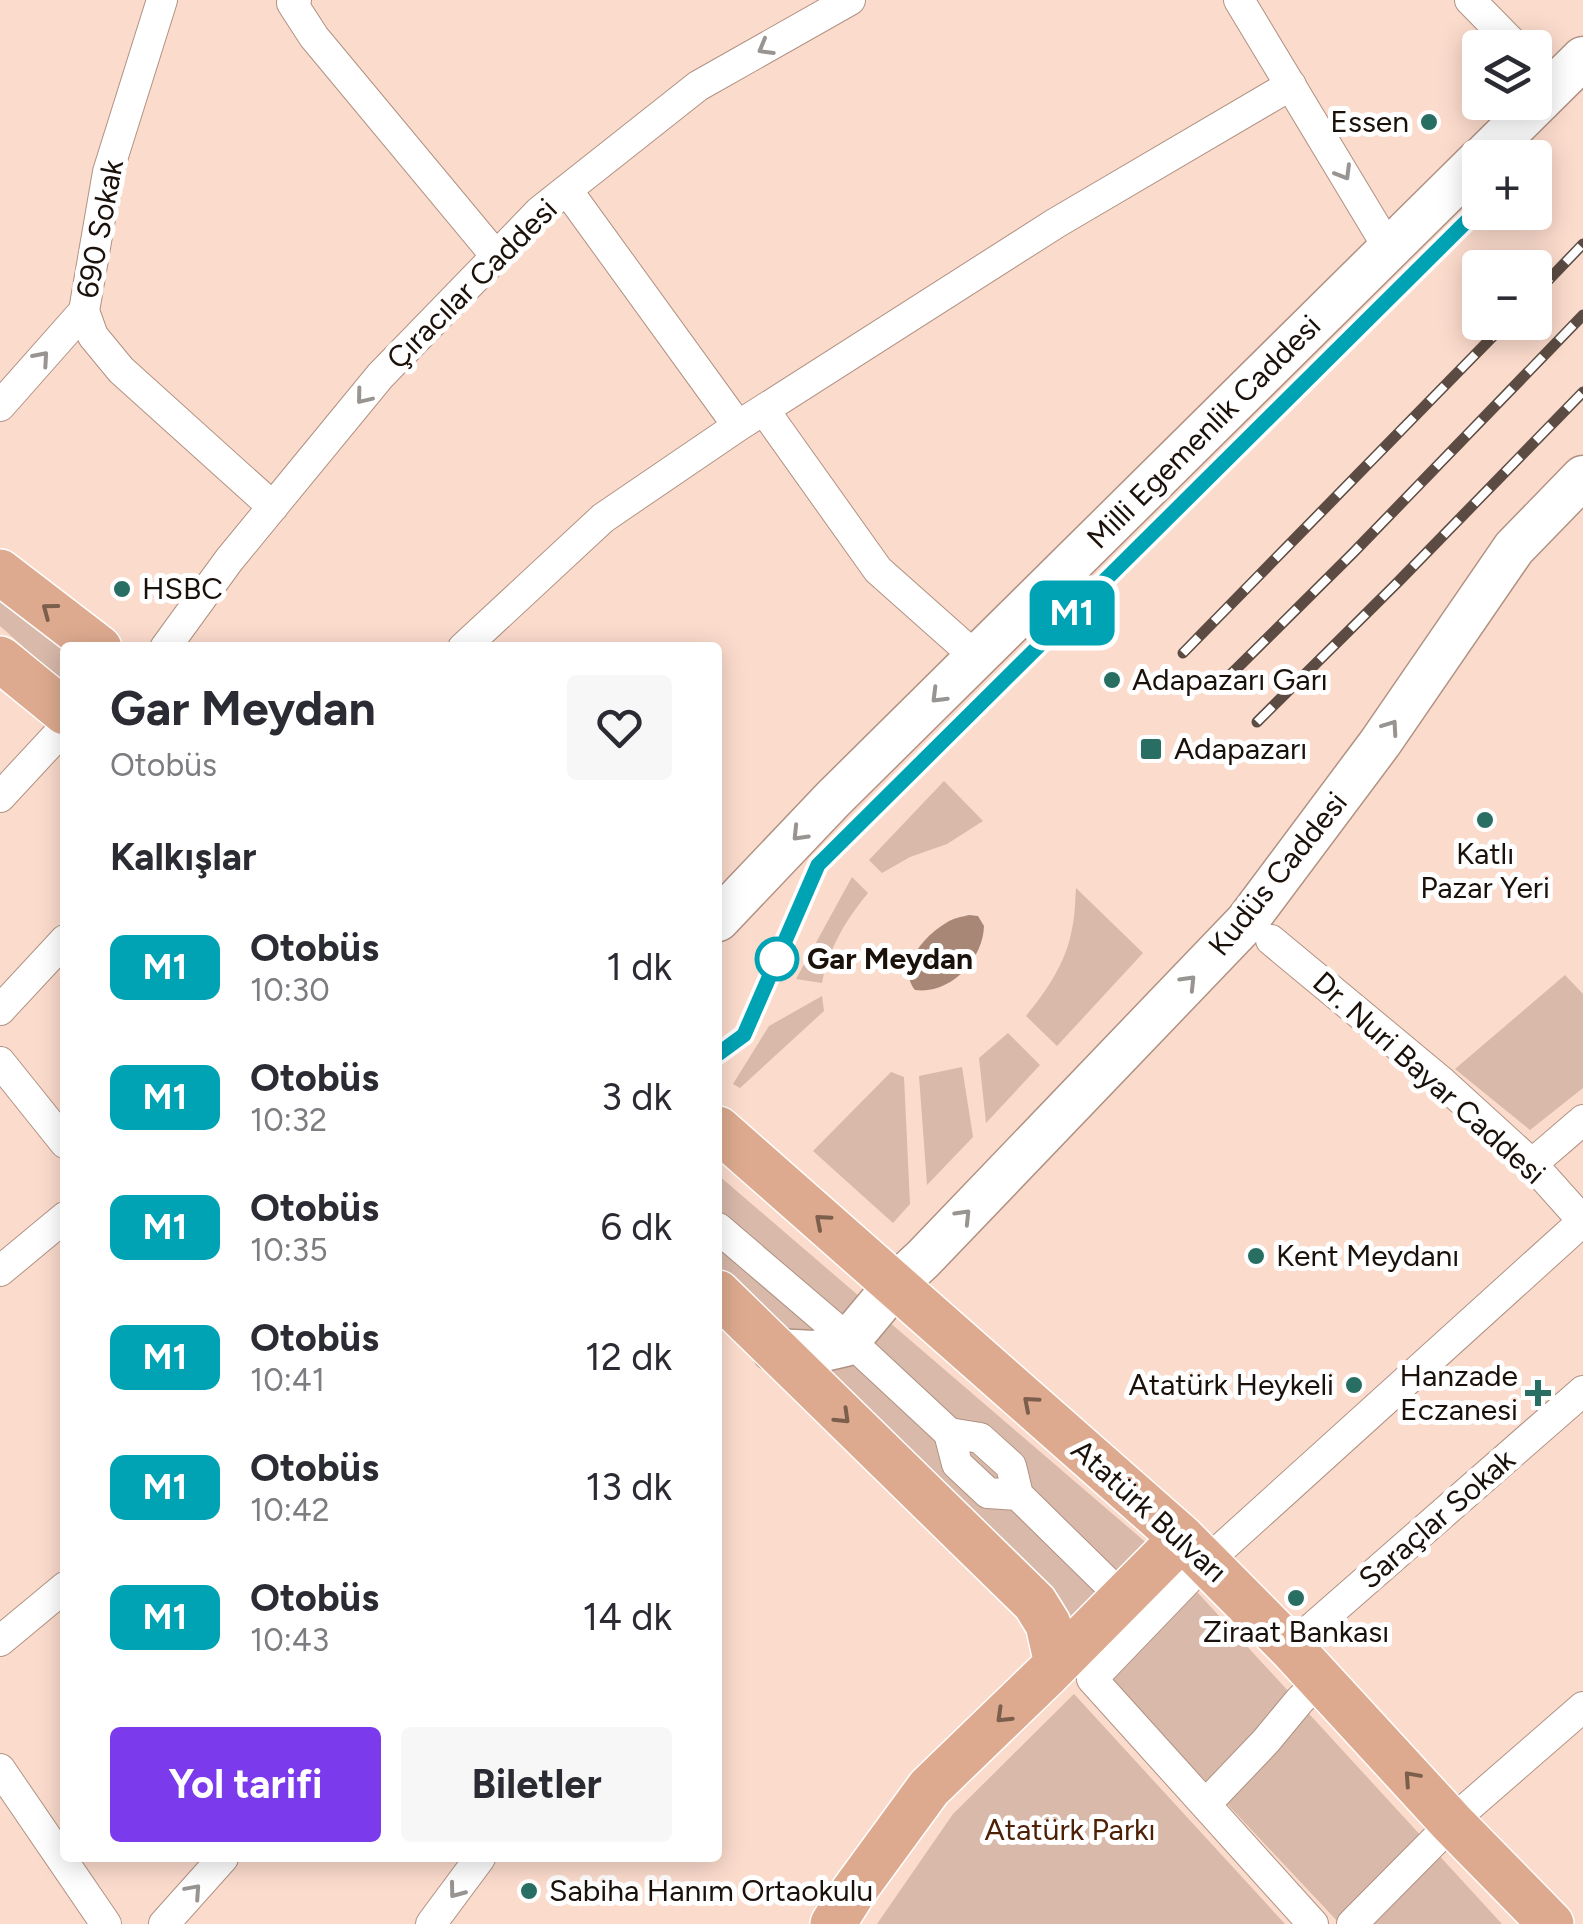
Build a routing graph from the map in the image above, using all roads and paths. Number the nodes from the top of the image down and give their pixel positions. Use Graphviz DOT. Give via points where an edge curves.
graph roads {
  1 [pos="162,0"];
  2 [pos="296,0"];
  3 [pos="850,0"];
  4 [pos="1239,0"];
  5 [pos="1470,0"];
  6 [pos="1499,30"];
  7 [pos="1558,70"];
  8 [pos="1290,86"];
  9 [pos="1497,140"];
  10 [pos="1462,177"];
  11 [pos="566,190"];
  12 [pos="1389,248"];
  13 [pos="496,256"];
  14 [pos="84,311"];
  15 [pos="0,406"];
  16 [pos="764,410"];
  17 [pos="738,426"];
  18 [pos="1583,476"];
  19 [pos="273,507"];
  20 [pos="0,572"];
  21 [pos="91,642"];
  22 [pos="168,642"];
  23 [pos="469,642"];
  24 [pos="976,658"];
  25 [pos="0,659"];
  26 [pos="60,708"];
  27 [pos="60,732"];
  28 [pos="0,798"];
  29 [pos="722,916"];
  30 [pos="1271,940"];
  31 [pos="60,945"];
  32 [pos="0,1010"];
  33 [pos="0,1062"];
  34 [pos="1583,1120"];
  35 [pos="722,1133"];
  36 [pos="60,1137"];
  37 [pos="1532,1164"];
  38 [pos="60,1221"];
  39 [pos="1583,1221"];
  40 [pos="722,1231"];
  41 [pos="0,1271"];
  42 [pos="895,1285"];
  43 [pos="722,1298"];
  44 [pos="849,1340"];
  45 [pos="773,1350"];
  46 [pos="1583,1392"];
  47 [pos="1195,1551"];
  48 [pos="60,1591"];
  49 [pos="1124,1598"];
  50 [pos="0,1640"];
  51 [pos="1065,1656"];
  52 [pos="1307,1665"];
  53 [pos="1583,1708"];
  54 [pos="0,1769"];
  55 [pos="1206,1804"];
  56 [pos="1452,1823"];
  57 [pos="60,1857"];
  58 [pos="64,1862"];
  59 [pos="220,1862"];
  60 [pos="477,1862"];
  61 [pos="106,1924"];
  62 [pos="164,1924"];
  63 [pos="431,1924"];
  64 [pos="834,1924"];
  65 [pos="1312,1924"];
  66 [pos="1352,1924"];
  67 [pos="1551,1924"];
  1 -- 14 [label="street, 690 Sokak" via="108,172"];
  2 -- 13 [label="street" via="314,37"];
  3 -- 11 [label="street, Çıracılar Caddesi, one-way" via="698,86"];
  4 -- 8 [label="street"];
  5 -- 6 [label="street"];
  7 -- 9 [label="main road, Milli Egemenlik Caddesi"];
  8 -- 12 [label="street, one-way"];
  8 -- 16 [label="street" via="1056,223"];
  10 -- 12 [label="main road, Milli Egemenlik Caddesi"];
  11 -- 13 [label="street, Çıracılar Caddesi"];
  11 -- 17 [label="street"];
  12 -- 24 [label="main road, Milli Egemenlik Caddesi"];
  13 -- 19 [label="street, Çıracılar Caddesi, one-way" via="380,376"];
  15 -- 14 [label="street, one-way"];
  14 -- 19 [label="street, 690 Sokak" via="93,336 121,370"];
  16 -- 17 [label="street"];
  16 -- 24 [label="street" via="878,570"];
  17 -- 23 [label="street" via="602,518"];
  42 -- 18 [label="main road, Kudüs Caddesi, one-way" via="1248,921 1514,548"];
  19 -- 22 [label="street, Çıracılar Caddesi"];
  21 -- 20 [label="main road, one-way"];
  24 -- 29 [label="main road, Milli Egemenlik Caddesi, one-way"];
  25 -- 26 [label="main road"];
  27 -- 28 [label="street"];
  30 -- 37 [label="street, Dr. Nuri Bayar Caddesi"];
  31 -- 32 [label="street"];
  33 -- 36 [label="street"];
  34 -- 37 [label="street"];
  42 -- 35 [label="main road, Atatürk Bulvarı, one-way"];
  37 -- 39 [label="street, Dr. Nuri Bayar Caddesi"];
  38 -- 41 [label="street"];
  39 -- 47 [label="street"];
  40 -- 44 [label="street"];
  42 -- 44 [label="main road, Kudüs Caddesi"];
  47 -- 42 [label="main road, Atatürk Bulvarı, one-way"];
  43 -- 45 [label="main road"];
  44 -- 45 [label="main road" via="815,1352"];
  44 -- 49 [label="street" via="949,1433 980,1438 1010,1466 1018,1495"];
  45 -- 51 [label="main road, one-way" via="1035,1603"];
  46 -- 52 [label="street, Saraçlar Sokak" via="1304,1635"];
  47 -- 49 [label="main road"];
  47 -- 52 [label="main road, Atatürk Bulvarı"];
  47 -- 55 [label="street" via="1189,1579 1092,1679"];
  48 -- 50 [label="street"];
  49 -- 51 [label="main road"];
  51 -- 64 [label="main road, one-way" via="928,1788"];
  52 -- 55 [label="street, Saraçlar Sokak" via="1300,1700"];
  56 -- 52 [label="main road, Atatürk Bulvarı, one-way"];
  53 -- 56 [label="street"];
  54 -- 57 [label="street"];
  55 -- 65 [label="street"];
  56 -- 66 [label="street"];
  56 -- 67 [label="main road, Atatürk Bulvarı"];
  58 -- 61 [label="street"];
  62 -- 59 [label="street, one-way"];
  60 -- 63 [label="street, one-way"];
}
